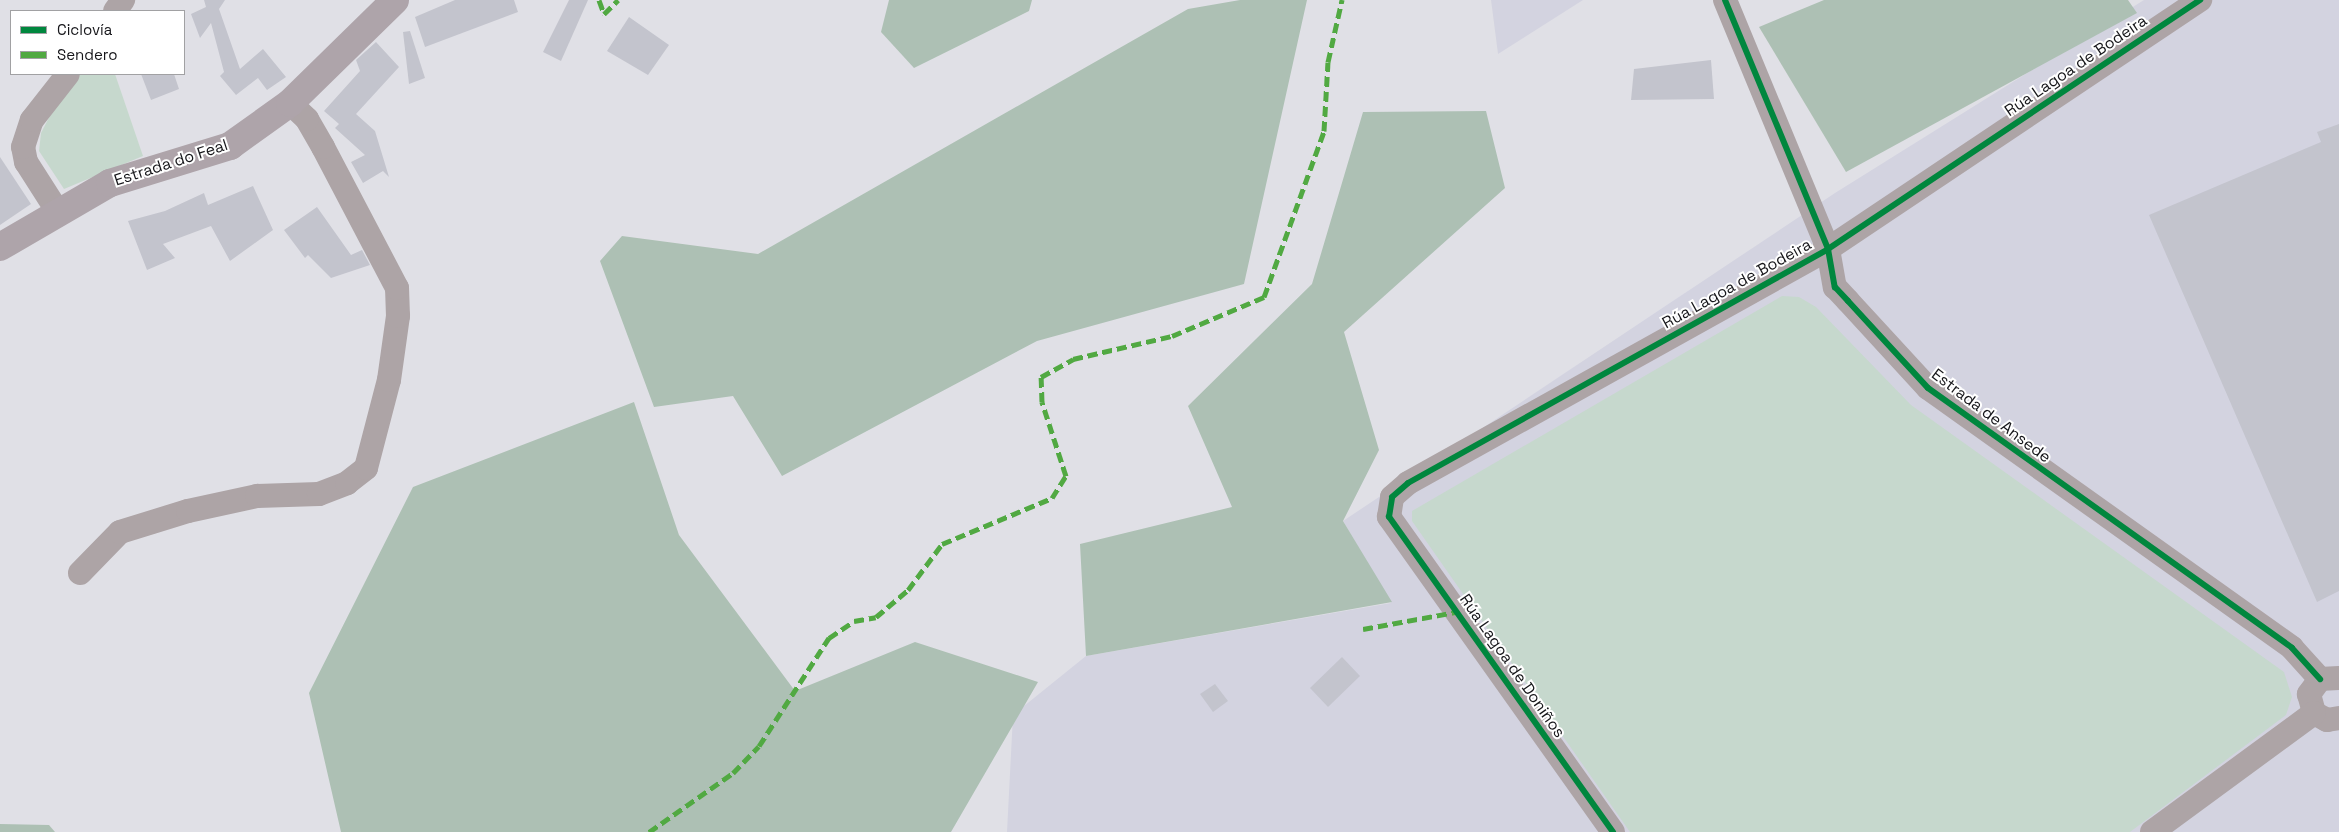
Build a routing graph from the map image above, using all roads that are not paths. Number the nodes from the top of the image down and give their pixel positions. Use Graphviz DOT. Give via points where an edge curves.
graph roads {
  1 [pos="394,0"];
  2 [pos="1725,0"];
  3 [pos="2200,0"];
  4 [pos="67,75"];
  5 [pos="290,103"];
  6 [pos="58,212"];
  7 [pos="0,247"];
  8 [pos="1828,249"];
  9 [pos="1389,517"];
  10 [pos="80,572"];
  11 [pos="2330,679"];
  12 [pos="2314,713"];
  13 [pos="2339,718"];
  14 [pos="1613,832"];
  15 [pos="2152,832"];
  1 -- 5 [label="main road, Estrada do Feal"];
  2 -- 8 [label="street, Estrada de Ansede"];
  3 -- 8 [label="street, Rúa Lagoa de Bodeira"];
  4 -- 6 [label="street" via="32,120 24,147 26,162"];
  5 -- 6 [label="main road, Estrada do Feal" via="230,146 110,183"];
  5 -- 10 [label="street" via="307,119 397,288 398,316 389,380 366,468 347,483 319,494 257,496 188,510 120,532"];
  6 -- 7 [label="main road, Estrada do Feal"];
  8 -- 9 [label="street, Rúa Lagoa de Bodeira" via="1408,483 1392,497"];
  8 -- 11 [label="street, Estrada de Ansede" via="1835,287 1928,388 2292,648"];
  9 -- 14 [label="street, Rúa Lagoa de Doniños"];
  11 -- 12 [label="street" via="2309,694"];
  12 -- 13 [label="street" via="2327,720"];
  12 -- 15 [label="street"];
}
